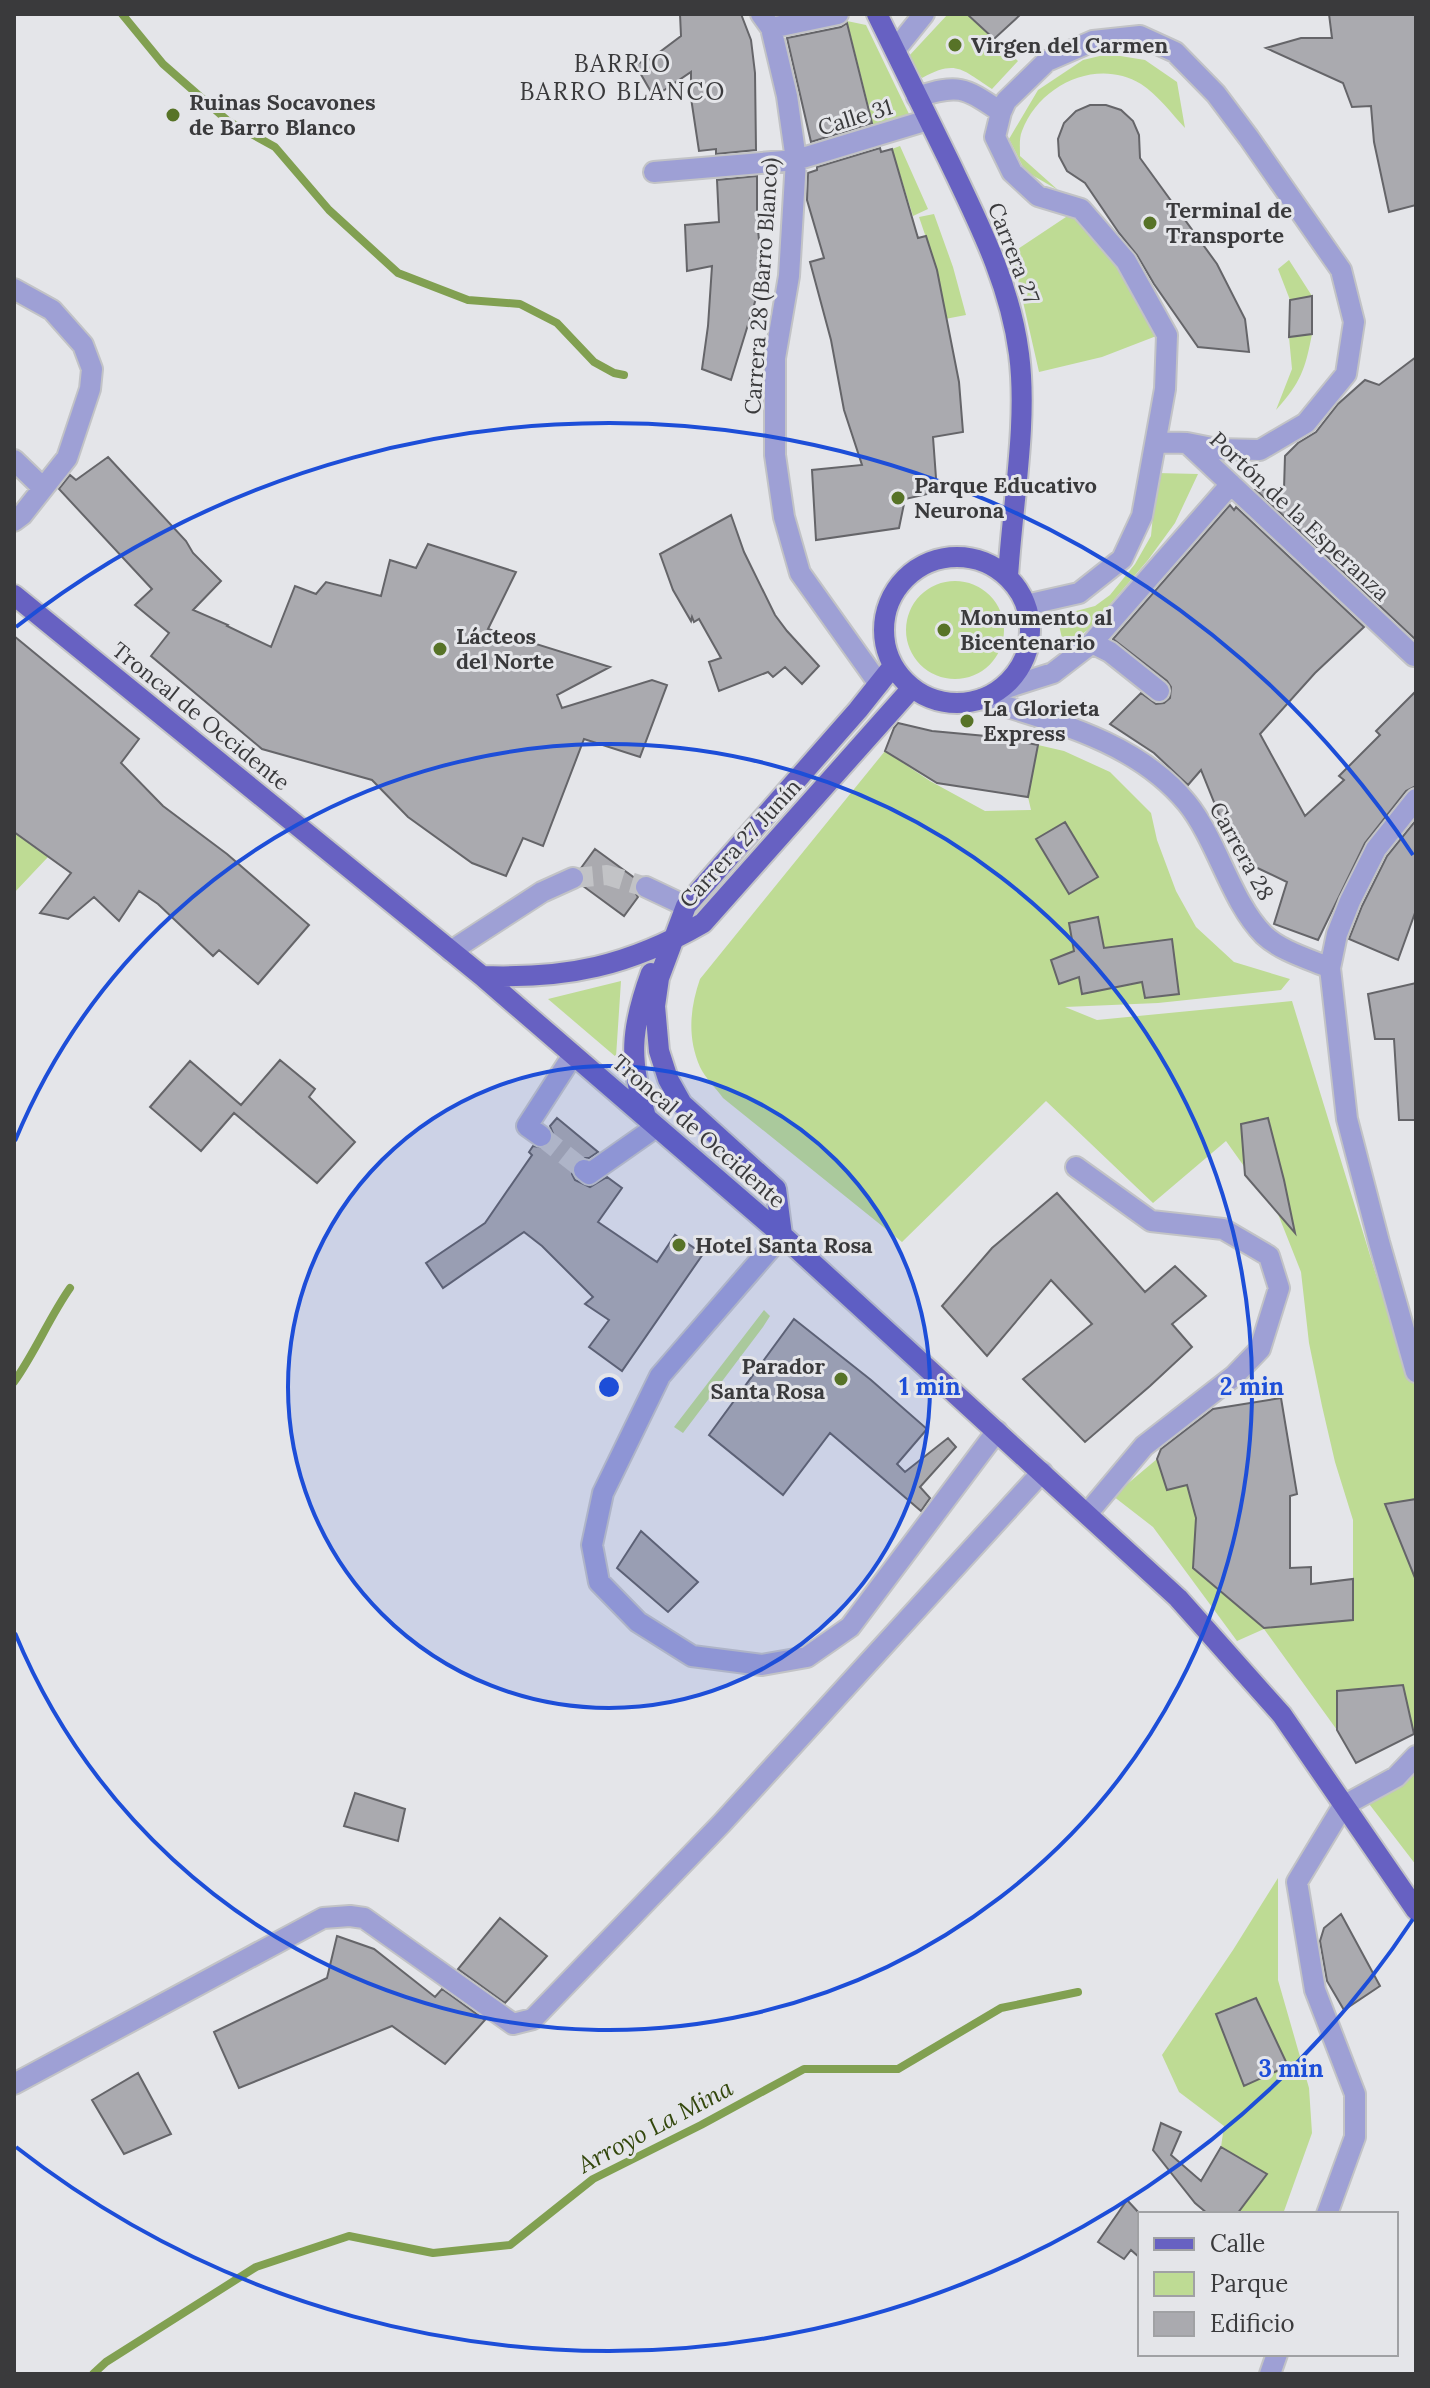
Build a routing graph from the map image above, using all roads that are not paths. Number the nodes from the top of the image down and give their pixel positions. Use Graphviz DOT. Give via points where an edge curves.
graph roads {
  1 [pos="838,14"];
  2 [pos="877,14"];
  3 [pos="924,14"];
  4 [pos="766,21"];
  5 [pos="895,50"];
  6 [pos="917,97"];
  7 [pos="1001,112"];
  8 [pos="928,120"];
  9 [pos="796,160"];
  10 [pos="654,172"];
  11 [pos="14,289"];
  12 [pos="1156,442"];
  13 [pos="1187,443"];
  14 [pos="14,460"];
  15 [pos="1231,484"];
  16 [pos="43,488"];
  17 [pos="14,521"];
  18 [pos="1008,577"];
  19 [pos="14,595"];
  20 [pos="1026,605"];
  21 [pos="1092,643"];
  22 [pos="1414,656"];
  23 [pos="893,666"];
  24 [pos="879,684"];
  25 [pos="912,688"];
  26 [pos="1159,691"];
  27 [pos="991,694"];
  28 [pos="1416,799"];
  29 [pos="573,878"];
  30 [pos="646,887"];
  31 [pos="686,906"];
  32 [pos="673,940"];
  33 [pos="451,951"];
  34 [pos="1330,968"];
  35 [pos="482,976"];
  36 [pos="573,1055"];
  37 [pos="652,1123"];
  38 [pos="541,1136"];
  39 [pos="1076,1167"];
  40 [pos="584,1170"];
  41 [pos="782,1235"];
  42 [pos="1416,1372"];
  43 [pos="997,1431"];
  44 [pos="1042,1472"];
  45 [pos="1087,1514"];
  46 [pos="1416,1756"];
  47 [pos="1343,1806"];
  48 [pos="1416,1910"];
  49 [pos="14,2084"];
  50 [pos="1328,2212"];
  1 -- 4 [label="street"];
  2 -- 5 [label="main road, Carrera 27"];
  3 -- 5 [label="street"];
  4 -- 9 [label="street, Carrera 28 (Barro Blanco)" via="787,96"];
  5 -- 6 [label="main road, Carrera 27"];
  6 -- 7 [label="street" via="946,87 969,91"];
  6 -- 8 [label="main road, Carrera 27"];
  7 -- 12 [label="street" via="995,137 1012,172 1038,196 1081,209 1126,261 1167,335"];
  7 -- 13 [label="street" via="1047,61 1093,41 1140,36 1175,52 1216,94 1341,270 1354,322 1346,374 1306,423 1260,450"];
  8 -- 9 [label="street, Calle 31"];
  8 -- 18 [label="main road, Carrera 27" via="991,249 1012,313 1021,391"];
  9 -- 10 [label="street, Calle 31"];
  9 -- 24 [label="street, Carrera 28 (Barro Blanco)" via="789,276 775,358 775,455 784,517 800,573"];
  11 -- 16 [label="street" via="52,310 83,345 92,369 67,458"];
  12 -- 13 [label="street"];
  12 -- 20 [label="street" via="1142,516 1122,559 1079,593"];
  13 -- 15 [label="street, Portón de la Esperanza"];
  14 -- 16 [label="street"];
  15 -- 21 [label="street"];
  15 -- 22 [label="street, Portón de la Esperanza"];
  16 -- 17 [label="street"];
  18 -- 20 [label="main road"];
  18 -- 23 [label="main road" via="975,559 936,560 919,568 893,596 886,614 884,633"];
  19 -- 33 [label="main road, Troncal de Occidente"];
  20 -- 27 [label="main road" via="1030,631 1025,658 1010,681"];
  21 -- 26 [label="street"];
  21 -- 27 [label="street" via="1053,673"];
  23 -- 24 [label="main road, Carrera 27 Junín"];
  23 -- 25 [label="main road"];
  24 -- 31 [label="main road, Carrera 27 Junín"];
  25 -- 27 [label="main road" via="934,700 958,703"];
  25 -- 32 [label="main road, Carrera 27 Junín" via="703,923"];
  27 -- 34 [label="street, Carrera 28" via="1080,730 1158,774 1188,804 1265,936"];
  28 -- 34 [label="street" via="1376,849 1337,934"];
  29 -- 33 [label="street"];
  30 -- 31 [label="street"];
  31 -- 32 [label="main road, Carrera 27 Junín"];
  32 -- 35 [label="main road" via="637,956 561,975"];
  32 -- 37 [label="main road" via="652,972 634,1032 636,1082"];
  32 -- 41 [label="main road" via="655,1006 668,1079 682,1104 776,1189"];
  33 -- 35 [label="main road, Troncal de Occidente"];
  34 -- 42 [label="street" via="1347,1119"];
  35 -- 36 [label="main road, Troncal de Occidente"];
  36 -- 37 [label="main road, Troncal de Occidente"];
  36 -- 38 [label="street" via="527,1126"];
  37 -- 40 [label="street" via="589,1174"];
  37 -- 41 [label="main road, Troncal de Occidente"];
  39 -- 45 [label="street" via="1151,1221 1223,1229 1269,1256 1279,1288 1260,1349 1234,1376 1144,1446"];
  41 -- 43 [label="main road, Troncal de Occidente"];
  41 -- 43 [label="street" via="660,1376 603,1493 592,1545 599,1582 638,1622 692,1656 762,1665 807,1657 850,1627"];
  43 -- 44 [label="main road, Troncal de Occidente"];
  44 -- 45 [label="main road, Troncal de Occidente"];
  44 -- 49 [label="street" via="722,1823 533,2019 513,2024 364,1918 323,1918"];
  45 -- 47 [label="main road, Troncal de Occidente" via="1178,1598 1282,1715"];
  46 -- 47 [label="street" via="1396,1777"];
  47 -- 48 [label="main road, Troncal de Occidente"];
  47 -- 50 [label="street" via="1297,1882 1315,1990 1355,2094 1355,2137"];
}
